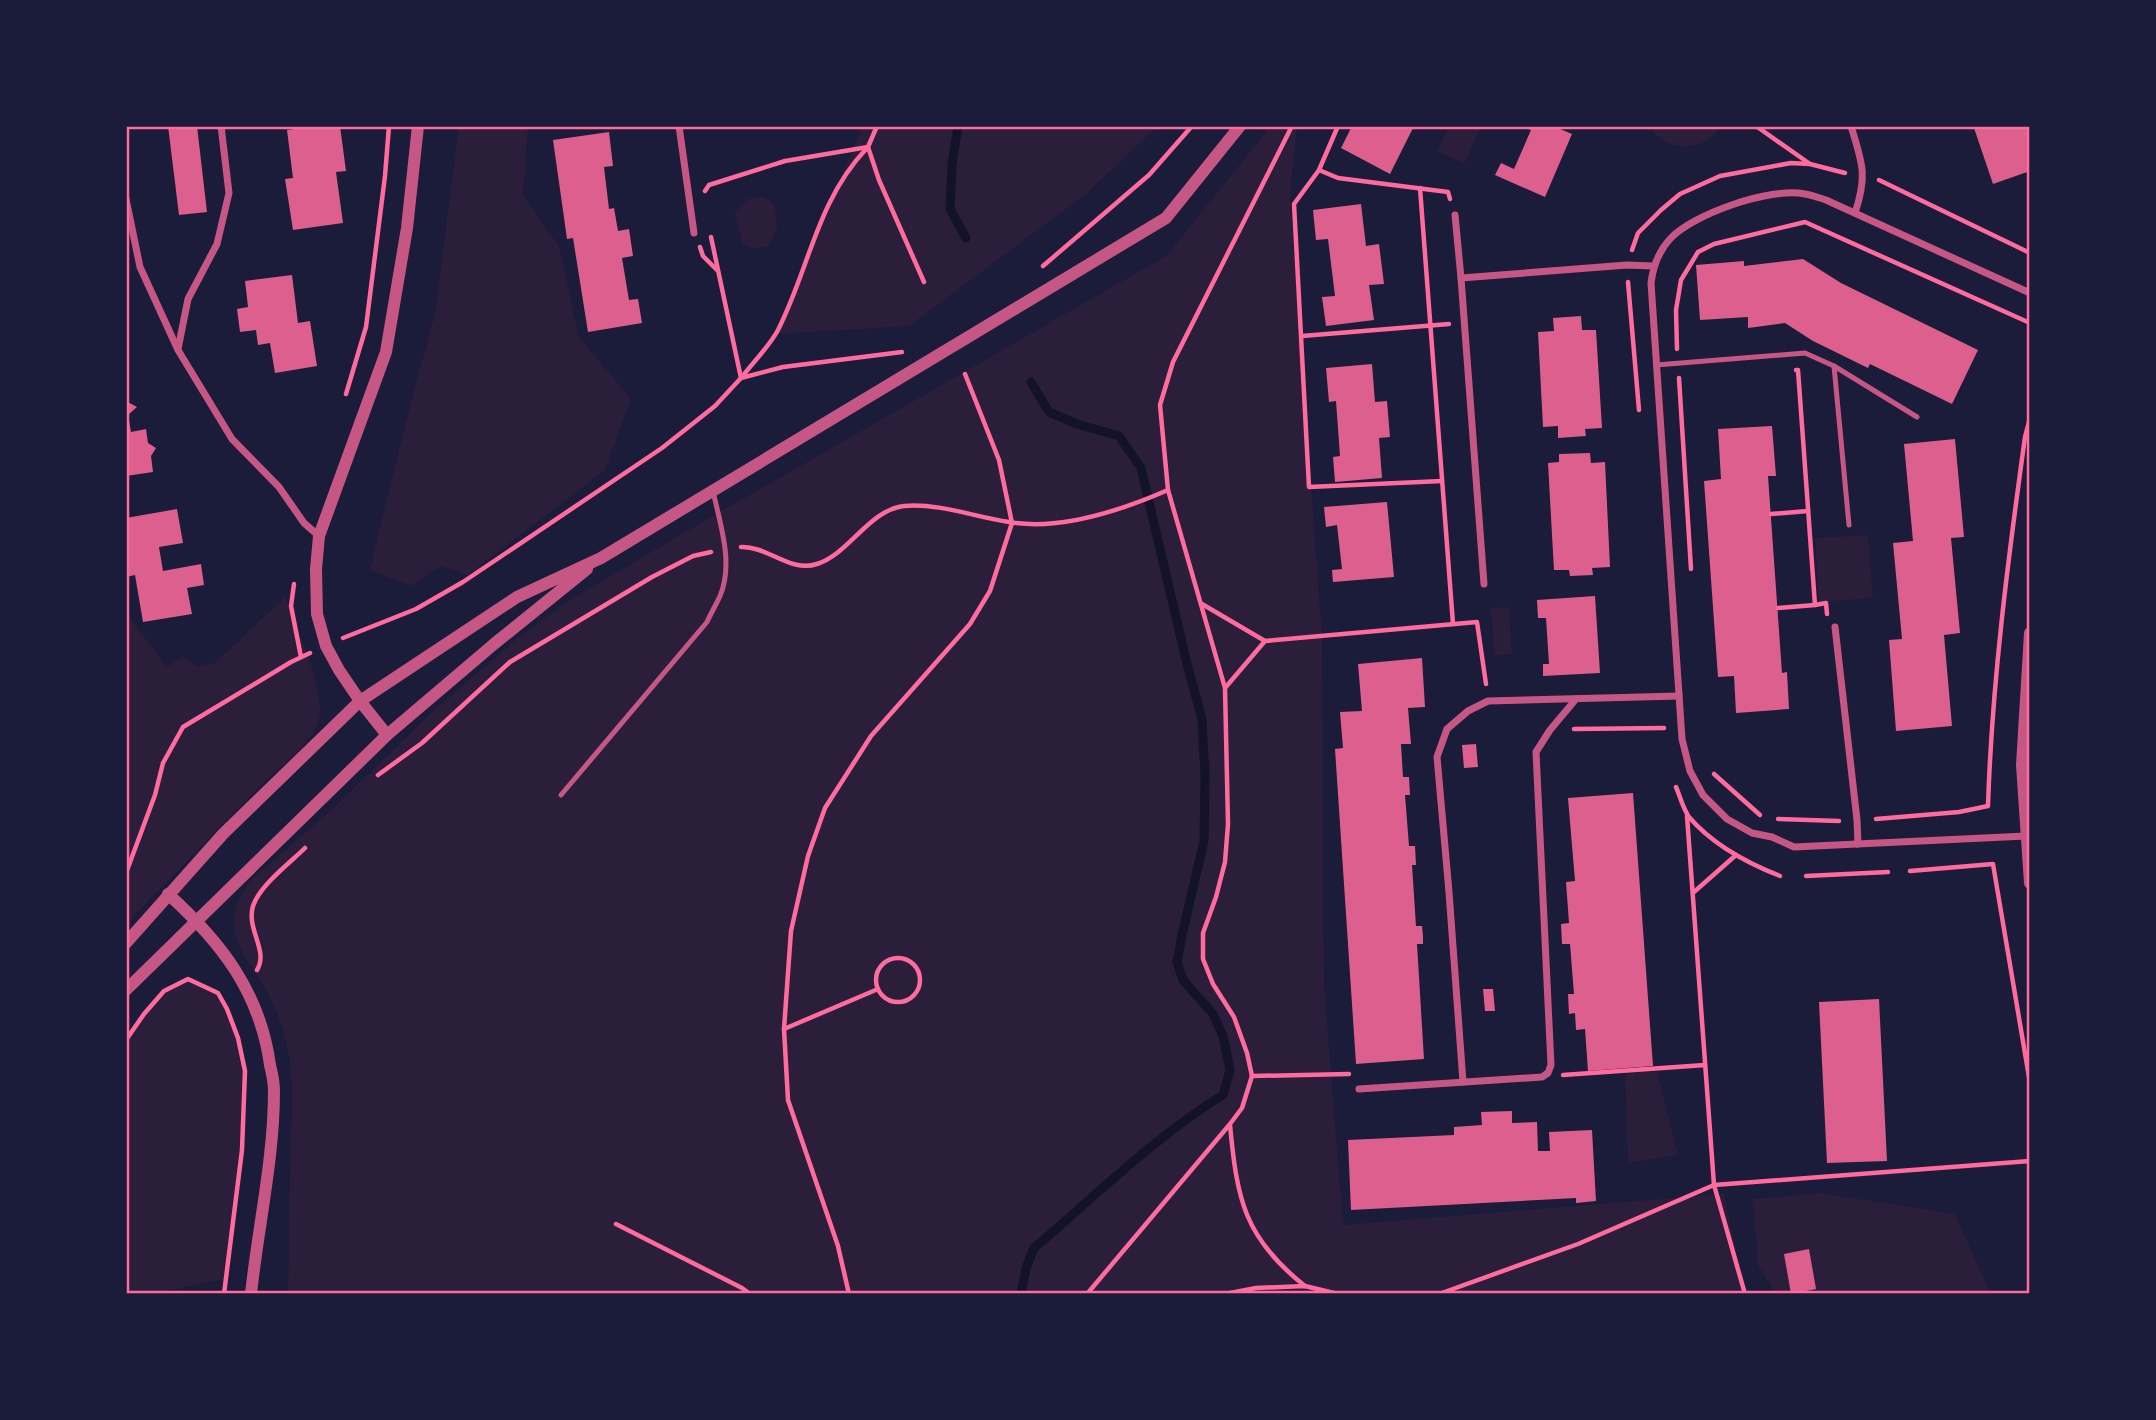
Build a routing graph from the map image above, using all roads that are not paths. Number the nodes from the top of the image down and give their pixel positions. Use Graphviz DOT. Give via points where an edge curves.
graph roads {
  1 [pos="222,126"];
  2 [pos="418,126"];
  3 [pos="679,126"];
  4 [pos="1240,126"];
  5 [pos="1851,126"];
  6 [pos="126,199"];
  7 [pos="1855,213"];
  8 [pos="1455,215"];
  9 [pos="694,233"];
  10 [pos="1653,266"];
  11 [pos="1461,278"];
  12 [pos="2030,293"];
  13 [pos="178,349"];
  14 [pos="1656,365"];
  15 [pos="1834,366"];
  16 [pos="1917,417"];
  17 [pos="713,491"];
  18 [pos="1849,525"];
  19 [pos="319,536"];
  20 [pos="601,558"];
  21 [pos="1484,584"];
  22 [pos="1835,627"];
  23 [pos="2030,633"];
  24 [pos="1679,696"];
  25 [pos="1576,699"];
  26 [pos="360,702"];
  27 [pos="387,735"];
  28 [pos="561,794"];
  29 [pos="2026,836"];
  30 [pos="1858,844"];
  31 [pos="2030,883"];
  32 [pos="168,894"];
  33 [pos="197,921"];
  34 [pos="126,943"];
  35 [pos="126,990"];
  36 [pos="1463,1082"];
  37 [pos="1359,1089"];
  38 [pos="251,1294"];
  1 -- 13 [label="street" via="229,193 217,244 188,299"];
  2 -- 19 [label="street" via="386,352"];
  3 -- 9 [label="street"];
  4 -- 17 [label="street" via="1166,218"];
  5 -- 7 [label="street" via="1864,173"];
  6 -- 13 [label="street" via="139,267"];
  7 -- 10 [label="street" via="1804,193 1749,199 1686,225 1669,240"];
  7 -- 12 [label="street"];
  8 -- 11 [label="street"];
  10 -- 11 [label="street"];
  10 -- 14 [label="street"];
  11 -- 21 [label="street"];
  13 -- 19 [label="street" via="232,439"];
  14 -- 15 [label="lane" via="1805,353"];
  14 -- 24 [label="street"];
  15 -- 16 [label="lane"];
  15 -- 18 [label="lane"];
  17 -- 20 [label="street"];
  17 -- 28 [label="lane" via="726,567 721,594 707,622"];
  19 -- 26 [label="street" via="317,614 327,646"];
  20 -- 26 [label="street" via="517,597"];
  20 -- 27 [label="street"];
  22 -- 30 [label="street"];
  23 -- 29 [label="street" via="2022,765"];
  24 -- 25 [label="street"];
  24 -- 30 [label="street" via="1690,771 1703,795 1727,819 1794,847"];
  25 -- 36 [label="street" via="1536,752 1551,1065 1542,1077"];
  25 -- 36 [label="street" via="1488,701 1447,729 1437,757"];
  26 -- 27 [label="street"];
  26 -- 32 [label="street" via="223,834"];
  27 -- 33 [label="street"];
  29 -- 30 [label="street"];
  29 -- 31 [label="street"];
  32 -- 33 [label="street"];
  32 -- 34 [label="street"];
  33 -- 35 [label="street"];
  33 -- 38 [label="street" via="248,990 266,1037 274,1090"];
  36 -- 37 [label="street"];
}
